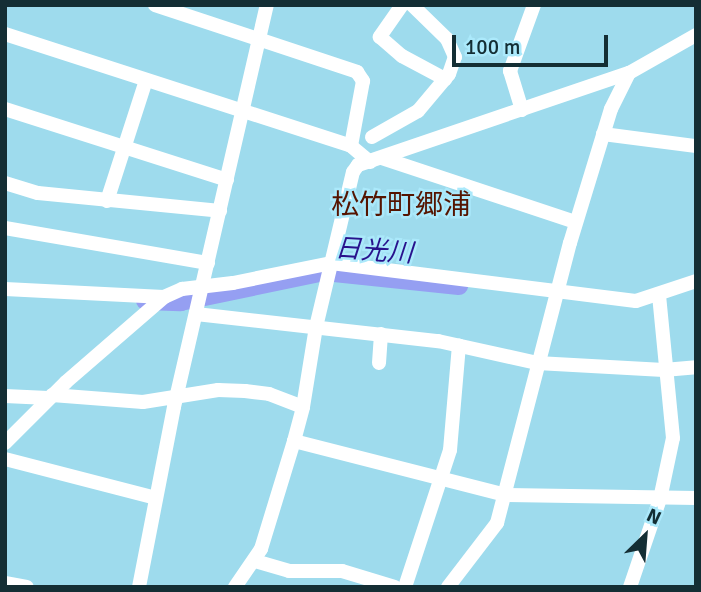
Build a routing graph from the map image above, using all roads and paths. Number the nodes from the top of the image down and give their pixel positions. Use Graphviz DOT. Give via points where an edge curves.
graph roads {
  1 [pos="155,5"];
  2 [pos="267,5"];
  3 [pos="402,5"];
  4 [pos="412,5"];
  5 [pos="534,5"];
  6 [pos="5,34"];
  7 [pos="696,35"];
  8 [pos="259,39"];
  9 [pos="629,73"];
  10 [pos="445,79"];
  11 [pos="146,80"];
  12 [pos="5,109"];
  13 [pos="522,110"];
  14 [pos="243,112"];
  15 [pos="603,134"];
  16 [pos="372,137"];
  17 [pos="351,146"];
  18 [pos="696,146"];
  19 [pos="124,147"];
  20 [pos="376,160"];
  21 [pos="227,180"];
  22 [pos="5,183"];
  23 [pos="107,201"];
  24 [pos="220,211"];
  25 [pos="576,222"];
  26 [pos="5,228"];
  27 [pos="208,263"];
  28 [pos="329,268"];
  29 [pos="696,281"];
  30 [pos="5,289"];
  31 [pos="201,294"];
  32 [pos="555,295"];
  33 [pos="660,298"];
  34 [pos="162,299"];
  35 [pos="196,314"];
  36 [pos="316,327"];
  37 [pos="381,334"];
  38 [pos="459,345"];
  39 [pos="379,363"];
  40 [pos="537,363"];
  41 [pos="696,367"];
  42 [pos="664,370"];
  43 [pos="5,396"];
  44 [pos="50,396"];
  45 [pos="176,399"];
  46 [pos="303,407"];
  47 [pos="295,441"];
  48 [pos="5,443"];
  49 [pos="5,458"];
  50 [pos="441,479"];
  51 [pos="506,495"];
  52 [pos="156,498"];
  53 [pos="696,498"];
  54 [pos="660,499"];
  55 [pos="255,561"];
  56 [pos="5,583"];
  57 [pos="633,586"];
  58 [pos="27,587"];
  59 [pos="139,587"];
  60 [pos="234,587"];
  61 [pos="395,587"];
  62 [pos="405,587"];
  63 [pos="448,587"];
  1 -- 8 [label="street"];
  2 -- 8 [label="street"];
  3 -- 10 [label="street" via="380,37 402,56"];
  4 -- 10 [label="street" via="447,39 455,57"];
  5 -- 13 [label="street" via="510,71"];
  6 -- 11 [label="street"];
  7 -- 9 [label="street"];
  8 -- 14 [label="street"];
  8 -- 17 [label="street" via="362,76"];
  9 -- 13 [label="street"];
  9 -- 15 [label="street"];
  10 -- 16 [label="street" via="418,111"];
  11 -- 14 [label="street"];
  11 -- 19 [label="street"];
  12 -- 19 [label="street"];
  13 -- 20 [label="street"];
  14 -- 17 [label="street"];
  14 -- 21 [label="street"];
  15 -- 18 [label="street"];
  15 -- 25 [label="street"];
  17 -- 20 [label="street"];
  19 -- 21 [label="street"];
  19 -- 23 [label="street"];
  20 -- 25 [label="street"];
  20 -- 28 [label="street" via="358,165 353,172"];
  21 -- 24 [label="street"];
  22 -- 23 [label="street" via="38,193"];
  23 -- 24 [label="street"];
  24 -- 27 [label="street"];
  25 -- 32 [label="street"];
  26 -- 27 [label="street"];
  27 -- 31 [label="street"];
  28 -- 31 [label="street"];
  28 -- 32 [label="street"];
  28 -- 36 [label="street"];
  29 -- 33 [label="street"];
  30 -- 34 [label="street"];
  31 -- 34 [label="street" via="182,289"];
  31 -- 35 [label="street"];
  32 -- 33 [label="street" via="636,301"];
  32 -- 40 [label="street"];
  33 -- 42 [label="street"];
  34 -- 44 [label="street"];
  35 -- 36 [label="street"];
  35 -- 45 [label="street"];
  36 -- 37 [label="street"];
  36 -- 46 [label="street"];
  37 -- 38 [label="street"];
  37 -- 39 [label="street"];
  38 -- 40 [label="street"];
  38 -- 50 [label="street" via="450,450"];
  40 -- 42 [label="street"];
  40 -- 51 [label="street"];
  41 -- 42 [label="street"];
  42 -- 54 [label="street" via="673,438"];
  43 -- 44 [label="street"];
  44 -- 45 [label="street" via="143,402"];
  44 -- 48 [label="street"];
  45 -- 46 [label="street" via="218,390 245,391"];
  45 -- 52 [label="street"];
  46 -- 47 [label="street"];
  47 -- 50 [label="street"];
  47 -- 55 [label="street"];
  49 -- 52 [label="street"];
  50 -- 51 [label="street"];
  50 -- 62 [label="street"];
  51 -- 54 [label="street"];
  51 -- 63 [label="street" via="497,523"];
  52 -- 59 [label="street"];
  53 -- 54 [label="street"];
  54 -- 57 [label="street"];
  55 -- 60 [label="street"];
  55 -- 61 [label="street" via="289,570 342,571"];
  56 -- 58 [label="street"];
}
